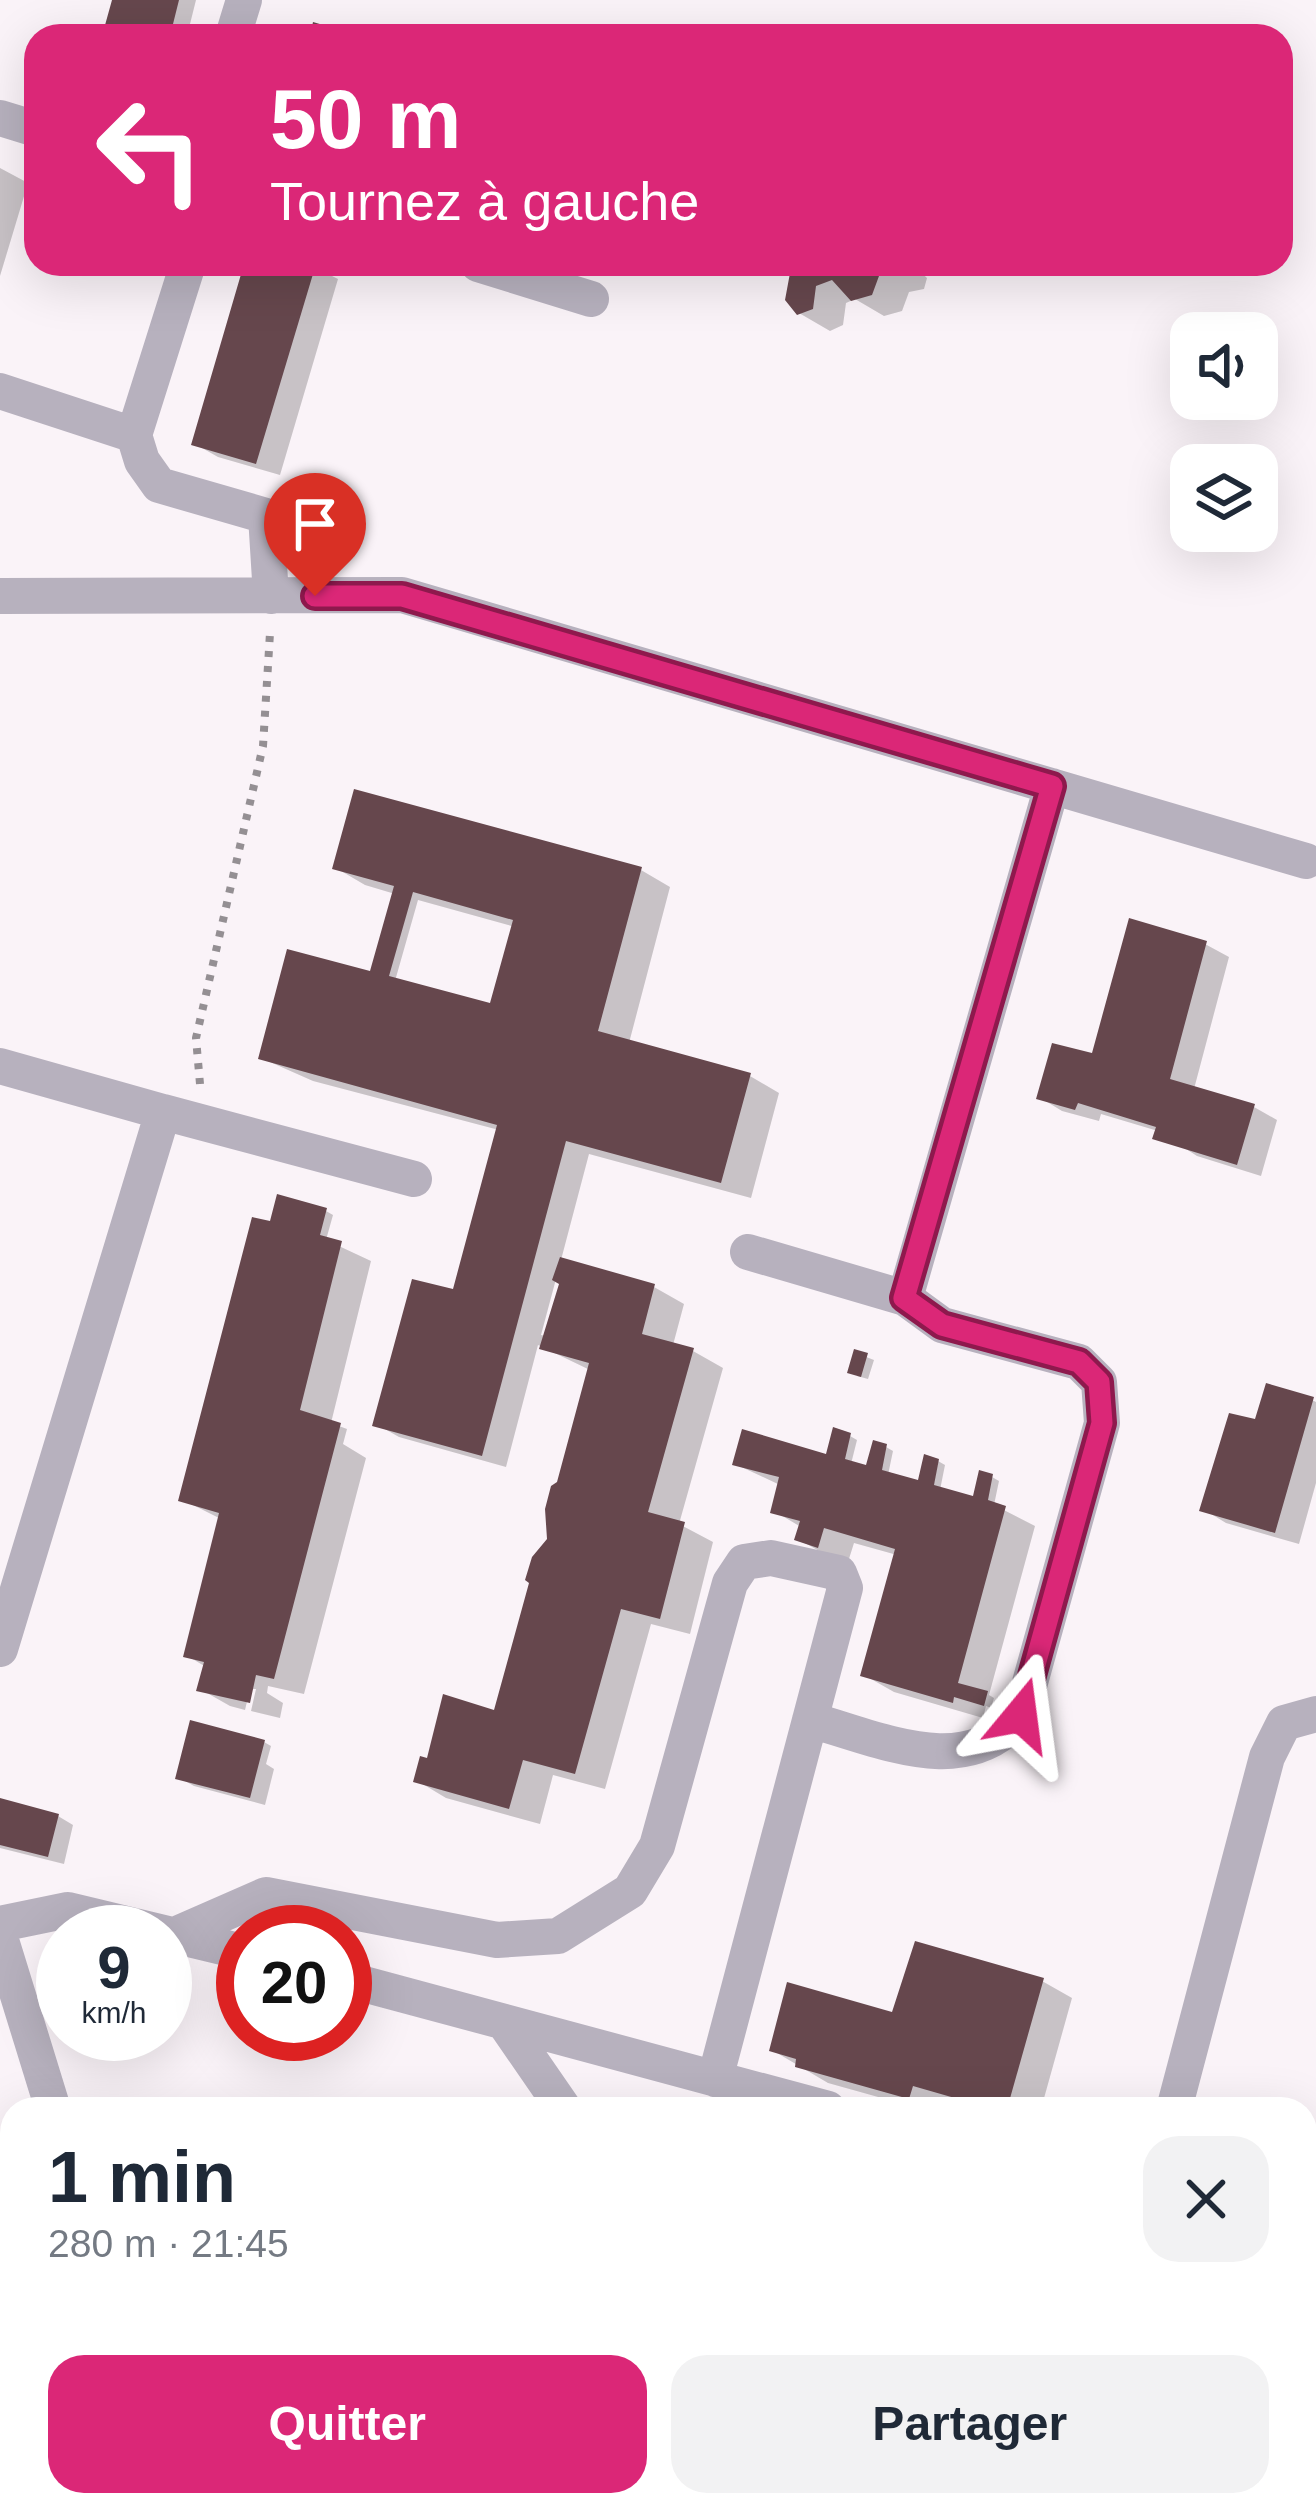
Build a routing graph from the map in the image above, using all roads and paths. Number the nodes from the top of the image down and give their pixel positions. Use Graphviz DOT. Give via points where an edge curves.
graph roads {
  1 [pos="184,276"];
  2 [pos="517,276"];
  3 [pos="591,299"];
  4 [pos="0,391"];
  5 [pos="134,436"];
  6 [pos="0,596"];
  7 [pos="271,596"];
  8 [pos="1052,786"];
  9 [pos="1306,861"];
  10 [pos="0,1066"];
  11 [pos="163,1112"];
  12 [pos="203,1123"];
  13 [pos="414,1179"];
  14 [pos="748,1252"];
  15 [pos="904,1298"];
  16 [pos="0,1649"];
  17 [pos="1316,1714"];
  18 [pos="809,1720"];
  19 [pos="36,1917"];
  20 [pos="0,1924"];
  21 [pos="192,1927"];
  22 [pos="0,1936"];
  23 [pos="372,1986"];
  24 [pos="504,2022"];
  25 [pos="715,2079"];
  26 [pos="49,2097"];
  27 [pos="556,2097"];
  28 [pos="778,2097"];
  29 [pos="1177,2097"];
  1 -- 5 [label="lane"];
  2 -- 3 [label="lane"];
  4 -- 5 [label="lane"];
  5 -- 7 [label="lane" via="159,485 266,516"];
  6 -- 7 [label="lane"];
  7 -- 8 [label="lane" via="402,596"];
  7 -- 12 [label="path" via="263,746 196,1038"];
  8 -- 9 [label="lane"];
  8 -- 15 [label="lane"];
  10 -- 11 [label="lane"];
  11 -- 12 [label="lane"];
  11 -- 16 [label="lane"];
  12 -- 13 [label="lane"];
  14 -- 15 [label="lane"];
  15 -- 18 [label="lane" via="942,1325 1079,1362 1099,1382 1102,1423 1021,1715 1006,1734 980,1749 937,1753"];
  17 -- 29 [label="lane" via="1284,1724 1267,1757"];
  18 -- 21 [label="lane" via="844,1588 839,1573 771,1558 744,1562 730,1583 658,1846 630,1891 558,1936 497,1940 266,1895"];
  18 -- 25 [label="lane"];
  19 -- 20 [label="lane"];
  22 -- 26 [label="lane"];
  23 -- 24 [label="lane"];
  24 -- 25 [label="lane"];
  24 -- 27 [label="lane"];
  25 -- 28 [label="lane"];
}
